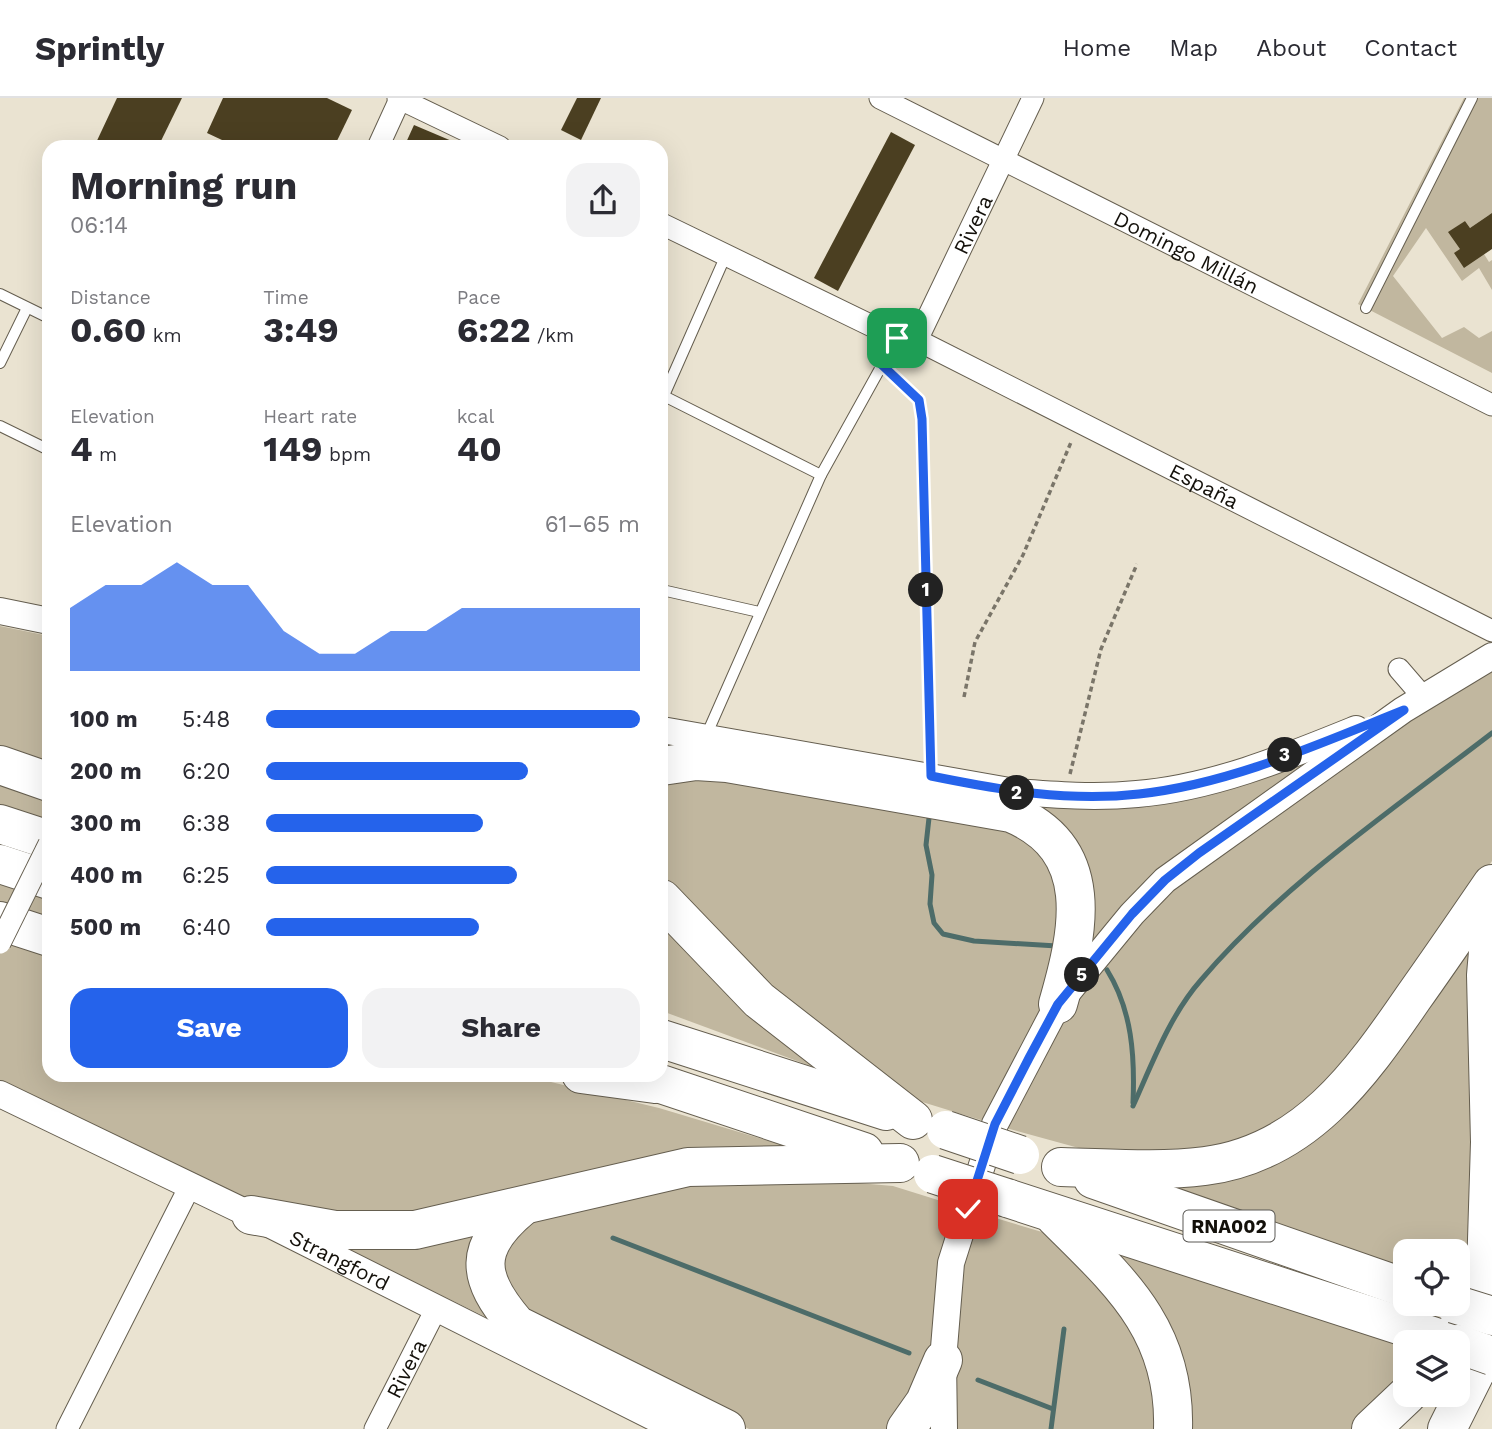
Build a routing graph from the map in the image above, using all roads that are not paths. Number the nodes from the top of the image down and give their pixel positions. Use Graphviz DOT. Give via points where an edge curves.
graph roads {
  1 [pos="880,98"];
  2 [pos="1034,98"];
  3 [pos="1472,98"];
  4 [pos="399,99"];
  5 [pos="381,140"];
  6 [pos="485,140"];
  7 [pos="1003,160"];
  8 [pos="668,228"];
  9 [pos="726,255"];
  10 [pos="0,294"];
  11 [pos="27,308"];
  12 [pos="1366,308"];
  13 [pos="42,315"];
  14 [pos="907,340"];
  15 [pos="0,363"];
  16 [pos="881,364"];
  17 [pos="668,385"];
  18 [pos="668,401"];
  19 [pos="1492,405"];
  20 [pos="0,426"];
  21 [pos="42,447"];
  22 [pos="821,475"];
  23 [pos="668,591"];
  24 [pos="0,611"];
  25 [pos="759,612"];
  26 [pos="42,620"];
  27 [pos="1492,631"];
  28 [pos="1492,656"];
  29 [pos="1399,669"];
  30 [pos="1414,704"];
  31 [pos="668,733"];
  32 [pos="703,749"];
  33 [pos="668,764"];
  34 [pos="0,765"];
  35 [pos="931,776"];
  36 [pos="42,780"];
  37 [pos="1031,807"];
  38 [pos="0,824"];
  39 [pos="42,839"];
  40 [pos="42,856"];
  41 [pos="0,864"];
  42 [pos="42,878"];
  43 [pos="1492,884"];
  44 [pos="668,905"];
  45 [pos="1492,905"];
  46 [pos="0,921"];
  47 [pos="42,935"];
  48 [pos="0,943"];
  49 [pos="1058,1004"];
  50 [pos="668,1040"];
  51 [pos="653,1082"];
  52 [pos="0,1094"];
  53 [pos="930,1125"];
  54 [pos="1061,1167"];
  55 [pos="916,1168"];
  56 [pos="190,1186"];
  57 [pos="523,1206"];
  58 [pos="1048,1210"];
  59 [pos="251,1214"];
  60 [pos="1489,1266"];
  61 [pos="1393,1283"];
  62 [pos="436,1309"];
  63 [pos="1470,1309"];
  64 [pos="1492,1316"];
  65 [pos="1413,1330"];
  66 [pos="1457,1330"];
  67 [pos="509,1332"];
  68 [pos="1492,1339"];
  69 [pos="1470,1348"];
  70 [pos="1492,1356"];
  71 [pos="943,1360"];
  72 [pos="1470,1382"];
  73 [pos="1394,1407"];
  74 [pos="1419,1407"];
  75 [pos="1458,1407"];
  76 [pos="1464,1407"];
  77 [pos="67,1429"];
  78 [pos="376,1429"];
  79 [pos="677,1429"];
  80 [pos="726,1429"];
  81 [pos="906,1429"];
  82 [pos="944,1429"];
  83 [pos="1173,1429"];
  84 [pos="1371,1429"];
  85 [pos="1408,1429"];
  86 [pos="1447,1429"];
  87 [pos="1460,1429"];
  1 -- 7 [label="street, Domingo Millán"];
  2 -- 7 [label="street, Rivera"];
  3 -- 12 [label="lane"];
  4 -- 5 [label="street"];
  4 -- 6 [label="street"];
  7 -- 14 [label="street, Rivera"];
  7 -- 19 [label="street, Domingo Millán"];
  8 -- 9 [label="street, España"];
  9 -- 14 [label="street, España"];
  9 -- 17 [label="lane"];
  10 -- 11 [label="lane"];
  11 -- 13 [label="lane"];
  11 -- 15 [label="lane"];
  14 -- 16 [label="lane"];
  14 -- 27 [label="street, España"];
  16 -- 22 [label="lane"];
  16 -- 35 [label="lane" via="919,400 922,419"];
  18 -- 22 [label="lane"];
  20 -- 21 [label="lane"];
  22 -- 25 [label="lane"];
  23 -- 25 [label="lane"];
  24 -- 26 [label="street"];
  25 -- 32 [label="lane"];
  28 -- 30 [label="street"];
  29 -- 30 [label="street"];
  30 -- 37 [label="street" via="1314,746 1198,784 1138,794 1066,796"];
  30 -- 49 [label="street" via="1165,880"];
  31 -- 32 [label="street"];
  32 -- 33 [label="highway"];
  32 -- 35 [label="street"];
  32 -- 37 [label="highway" via="727,763 1011,813"];
  34 -- 36 [label="highway"];
  35 -- 37 [label="street"];
  37 -- 49 [label="highway" via="1064,854 1076,898 1072,957"];
  38 -- 39 [label="highway"];
  40 -- 48 [label="street, bridge"];
  41 -- 42 [label="highway"];
  43 -- 54 [label="highway" via="1371,1059 1310,1124 1256,1152 1207,1166"];
  44 -- 53 [label="highway" via="759,1000"];
  45 -- 60 [label="highway" via="1486,975"];
  46 -- 47 [label="highway"];
  49 -- 71 [label="street" via="995,1124 981,1166 951,1263"];
  50 -- 53 [label="highway, RNA002"];
  51 -- 55 [label="highway, RNA002"];
  52 -- 56 [label="street, Strangford"];
  53 -- 54 [label="highway, RNA002, bridge"];
  54 -- 61 [label="highway, RNA002"];
  55 -- 57 [label="highway" via="688,1167"];
  55 -- 58 [label="highway, RNA002, bridge"];
  56 -- 59 [label="street, Strangford"];
  56 -- 77 [label="street"];
  57 -- 59 [label="highway" via="438,1226 391,1231 335,1230"];
  57 -- 67 [label="highway" via="499,1225 485,1260 488,1281"];
  58 -- 65 [label="highway, RNA002"];
  58 -- 83 [label="highway" via="1123,1284 1144,1314 1167,1374"];
  59 -- 62 [label="street, Strangford"];
  60 -- 66 [label="highway"];
  62 -- 67 [label="street, Strangford"];
  62 -- 78 [label="street, Rivera"];
  63 -- 64 [label="highway, bridge"];
  67 -- 79 [label="street, Strangford"];
  67 -- 80 [label="highway"];
  68 -- 72 [label="highway"];
  69 -- 70 [label="highway, bridge"];
  71 -- 81 [label="highway" via="925,1402"];
  71 -- 82 [label="street"];
  73 -- 84 [label="highway"];
  74 -- 85 [label="highway"];
  75 -- 86 [label="highway"];
  76 -- 87 [label="highway"];
}
